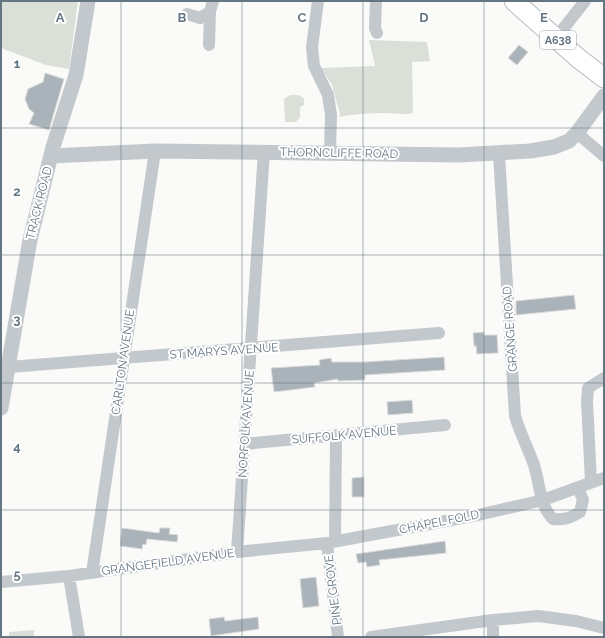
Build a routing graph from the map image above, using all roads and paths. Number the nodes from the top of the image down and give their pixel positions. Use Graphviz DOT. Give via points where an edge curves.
graph roads {
  1 [pos="88,1"];
  2 [pos="318,1"];
  3 [pos="376,1"];
  4 [pos="514,1"];
  5 [pos="585,1"];
  6 [pos="212,7"];
  7 [pos="187,14"];
  8 [pos="377,33"];
  9 [pos="556,38"];
  10 [pos="209,45"];
  11 [pos="604,78"];
  12 [pos="604,96"];
  13 [pos="578,133"];
  14 [pos="155,151"];
  15 [pos="264,152"];
  16 [pos="330,152"];
  17 [pos="499,154"];
  18 [pos="51,156"];
  19 [pos="604,156"];
  20 [pos="439,333"];
  21 [pos="252,349"];
  22 [pos="124,358"];
  23 [pos="9,367"];
  24 [pos="604,378"];
  25 [pos="1,408"];
  26 [pos="445,426"];
  27 [pos="336,437"];
  28 [pos="244,444"];
  29 [pos="604,478"];
  30 [pos="591,482"];
  31 [pos="578,488"];
  32 [pos="543,500"];
  33 [pos="331,542"];
  34 [pos="237,552"];
  35 [pos="92,572"];
  36 [pos="70,576"];
  37 [pos="1,582"];
  38 [pos="493,620"];
  39 [pos="604,628"];
  40 [pos="79,637"];
  41 [pos="338,637"];
  42 [pos="371,637"];
  43 [pos="493,637"];
  1 -- 18 [label="street, TRACK ROAD" via="76,75"];
  2 -- 16 [label="street" via="312,47 314,66 328,95 331,115"];
  3 -- 8 [label="street"];
  4 -- 9 [label="main road, A638"];
  5 -- 9 [label="street"];
  6 -- 7 [label="street" via="200,18"];
  6 -- 10 [label="street"];
  9 -- 11 [label="main road, A638"];
  12 -- 13 [label="street, THORNCLIFFE ROAD"];
  13 -- 17 [label="street, THORNCLIFFE ROAD" via="569,141 554,147"];
  13 -- 19 [label="street"];
  14 -- 15 [label="street, THORNCLIFFE ROAD"];
  14 -- 18 [label="street, THORNCLIFFE ROAD"];
  14 -- 22 [label="street, CARLTON AVENUE"];
  15 -- 16 [label="street, THORNCLIFFE ROAD"];
  15 -- 21 [label="street, NORFOLK AVENUE"];
  16 -- 17 [label="street, THORNCLIFFE ROAD"];
  17 -- 32 [label="street, GRANGE ROAD" via="515,416 521,437 534,464"];
  18 -- 23 [label="street, TRACK ROAD" via="30,240"];
  20 -- 21 [label="street, ST MARYS AVENUE"];
  21 -- 22 [label="street, ST MARYS AVENUE"];
  21 -- 28 [label="street, NORFOLK AVENUE"];
  22 -- 23 [label="street, ST MARYS AVENUE"];
  22 -- 35 [label="street, CARLTON AVENUE"];
  23 -- 25 [label="street, TRACK ROAD"];
  24 -- 30 [label="street" via="588,388"];
  26 -- 27 [label="street, SUFFOLK AVENUE"];
  27 -- 28 [label="street, SUFFOLK AVENUE"];
  27 -- 33 [label="street, PINE GROVE"];
  28 -- 34 [label="street, NORFOLK AVENUE"];
  29 -- 30 [label="street, CHAPEL FOLD"];
  30 -- 31 [label="street, CHAPEL FOLD"];
  31 -- 32 [label="street, CHAPEL FOLD"];
  31 -- 32 [label="street" via="583,500 580,512 574,517 553,519 546,511"];
  32 -- 33 [label="street, CHAPEL FOLD" via="478,515"];
  33 -- 34 [label="street, GRANGEFIELD AVENUE"];
  33 -- 41 [label="street, PINE GROVE"];
  34 -- 35 [label="street, GRANGEFIELD AVENUE"];
  35 -- 36 [label="street, GRANGEFIELD AVENUE"];
  36 -- 37 [label="street, GRANGEFIELD AVENUE"];
  36 -- 40 [label="street"];
  38 -- 39 [label="street" via="538,616"];
  38 -- 42 [label="street"];
  38 -- 43 [label="street"];
}
